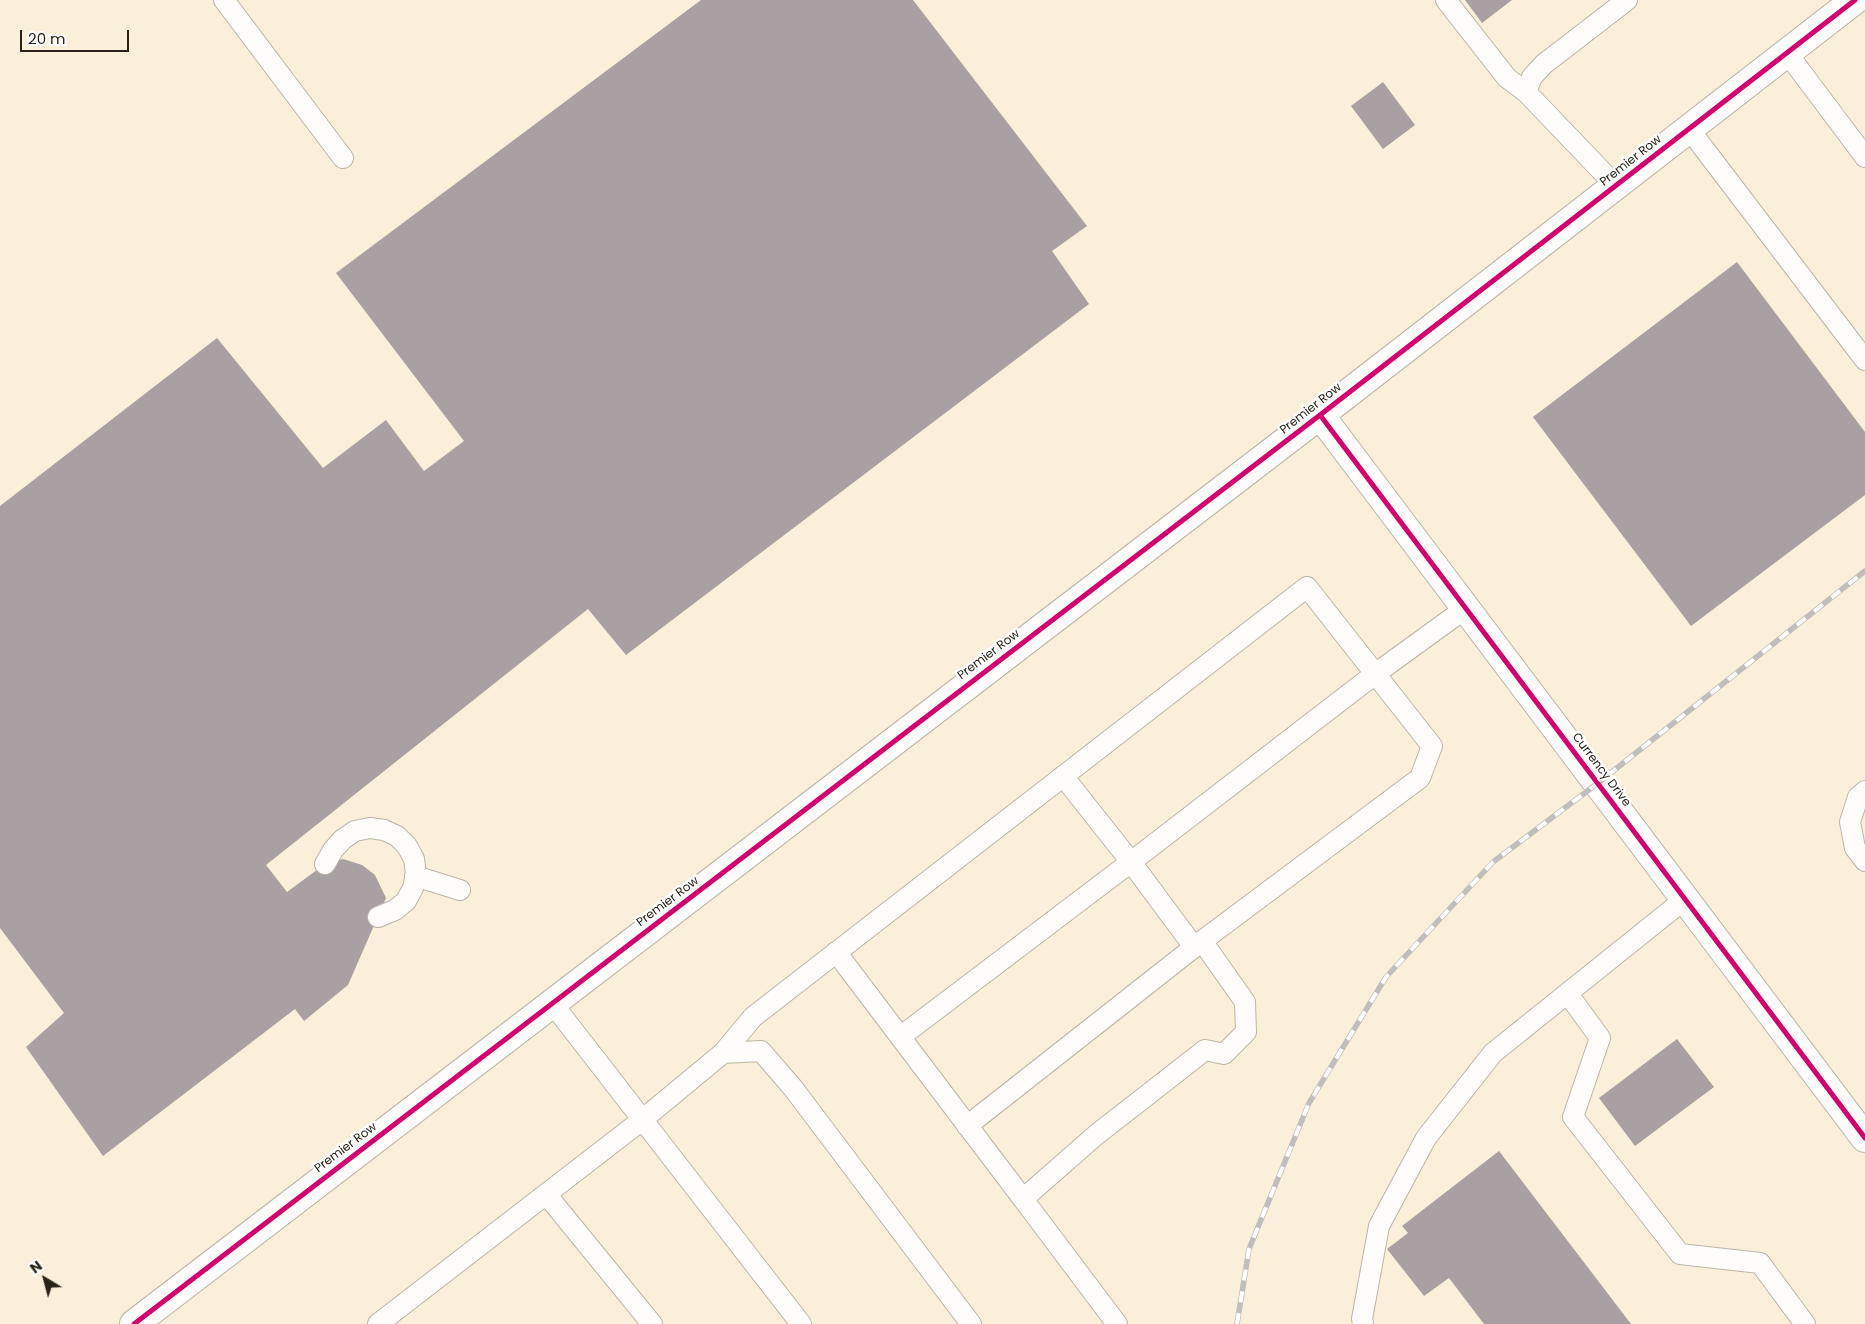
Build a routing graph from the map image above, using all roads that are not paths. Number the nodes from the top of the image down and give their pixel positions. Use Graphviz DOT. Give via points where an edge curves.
graph roads {
  1 [pos="224,0"];
  2 [pos="1446,0"];
  3 [pos="1627,0"];
  4 [pos="1842,4"];
  5 [pos="1787,53"];
  6 [pos="1526,92"];
  7 [pos="1689,129"];
  8 [pos="1865,157"];
  9 [pos="343,158"];
  10 [pos="1616,186"];
  11 [pos="1865,360"];
  12 [pos="1320,414"];
  13 [pos="1466,608"];
  14 [pos="1375,674"];
  15 [pos="1063,776"];
  16 [pos="1865,791"];
  17 [pos="1865,861"];
  18 [pos="1131,862"];
  19 [pos="325,864"];
  20 [pos="415,876"];
  21 [pos="460,890"];
  22 [pos="1685,899"];
  23 [pos="378,917"];
  24 [pos="1198,944"];
  25 [pos="836,952"];
  26 [pos="1568,994"];
  27 [pos="552,1003"];
  28 [pos="900,1037"];
  29 [pos="723,1053"];
  30 [pos="642,1120"];
  31 [pos="967,1126"];
  32 [pos="1865,1138"];
  33 [pos="546,1194"];
  34 [pos="1023,1199"];
  35 [pos="134,1324"];
  36 [pos="378,1324"];
  37 [pos="652,1324"];
  38 [pos="801,1324"];
  39 [pos="971,1324"];
  40 [pos="1117,1324"];
  41 [pos="1363,1324"];
  42 [pos="1805,1324"];
  1 -- 9 [label="lane"];
  2 -- 6 [label="lane" via="1507,78"];
  3 -- 6 [label="lane" via="1544,64 1532,77"];
  4 -- 5 [label="street, Premier Row"];
  5 -- 7 [label="street, Premier Row"];
  5 -- 8 [label="lane"];
  6 -- 10 [label="lane"];
  7 -- 10 [label="street, Premier Row"];
  7 -- 11 [label="lane"];
  10 -- 12 [label="street, Premier Row"];
  12 -- 13 [label="street, Currency Drive"];
  12 -- 27 [label="street, Premier Row"];
  13 -- 14 [label="lane"];
  13 -- 22 [label="street, Currency Drive"];
  14 -- 15 [label="lane" via="1307,587"];
  14 -- 18 [label="lane"];
  14 -- 24 [label="lane" via="1432,746 1420,778"];
  15 -- 18 [label="lane"];
  15 -- 25 [label="lane"];
  16 -- 17 [label="lane" via="1858,797 1850,822 1855,848"];
  18 -- 24 [label="lane"];
  18 -- 28 [label="lane"];
  19 -- 20 [label="lane" via="343,839 355,831 370,828 397,836 407,846 414,859"];
  20 -- 21 [label="lane"];
  20 -- 23 [label="lane" via="406,901"];
  22 -- 26 [label="lane"];
  22 -- 32 [label="street, Currency Drive"];
  24 -- 31 [label="lane"];
  24 -- 34 [label="lane" via="1246,1002 1246,1032 1224,1054 1205,1050 1096,1135"];
  25 -- 28 [label="lane"];
  25 -- 29 [label="lane" via="753,1017"];
  26 -- 41 [label="lane" via="1493,1053 1426,1138 1378,1226"];
  26 -- 42 [label="lane" via="1600,1038 1573,1117 1680,1254 1760,1263"];
  27 -- 30 [label="lane"];
  27 -- 35 [label="street, Premier Row"];
  28 -- 31 [label="lane"];
  29 -- 30 [label="lane"];
  29 -- 39 [label="lane" via="760,1051 793,1088"];
  30 -- 33 [label="lane"];
  30 -- 38 [label="lane"];
  31 -- 34 [label="lane"];
  33 -- 36 [label="lane"];
  33 -- 37 [label="lane"];
  34 -- 40 [label="lane"];
}
